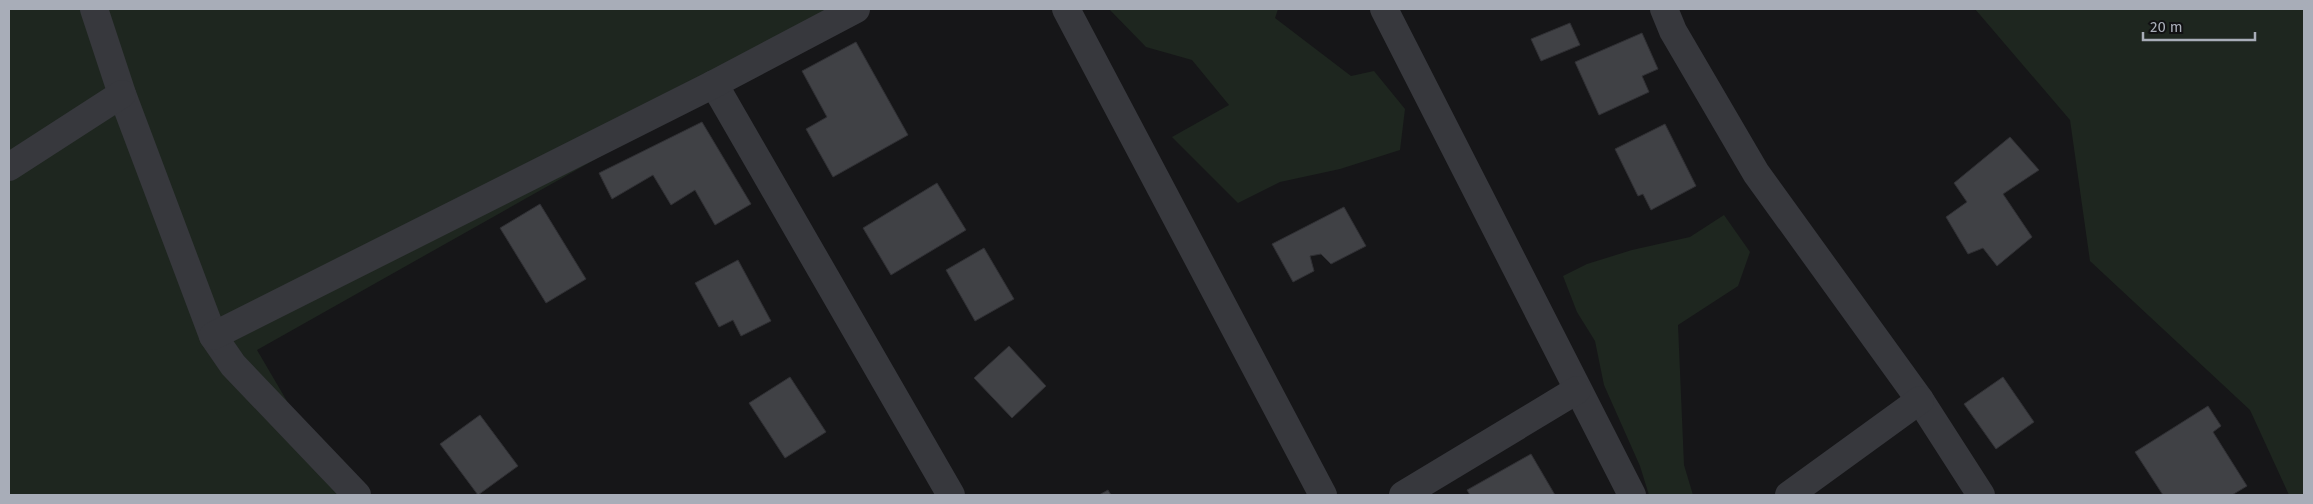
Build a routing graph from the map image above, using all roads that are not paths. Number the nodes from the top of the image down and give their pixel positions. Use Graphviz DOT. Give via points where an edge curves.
graph roads {
  1 [pos="94,9"];
  2 [pos="856,9"];
  3 [pos="1066,9"];
  4 [pos="1384,9"];
  5 [pos="1664,9"];
  6 [pos="714,84"];
  7 [pos="122,94"];
  8 [pos="9,167"];
  9 [pos="213,336"];
  10 [pos="1577,390"];
  11 [pos="1920,400"];
  12 [pos="357,495"];
  13 [pos="951,495"];
  14 [pos="1323,495"];
  15 [pos="1403,495"];
  16 [pos="1632,495"];
  17 [pos="1789,495"];
  18 [pos="1981,495"];
  1 -- 7 [label="street"];
  2 -- 6 [label="street"];
  3 -- 14 [label="street"];
  4 -- 10 [label="street"];
  5 -- 11 [label="street" via="1673,31 1756,173"];
  6 -- 9 [label="street"];
  6 -- 13 [label="street"];
  7 -- 8 [label="street"];
  7 -- 9 [label="street"];
  9 -- 12 [label="street" via="233,365"];
  10 -- 15 [label="street"];
  10 -- 16 [label="street"];
  11 -- 17 [label="street"];
  11 -- 18 [label="street"];
}
